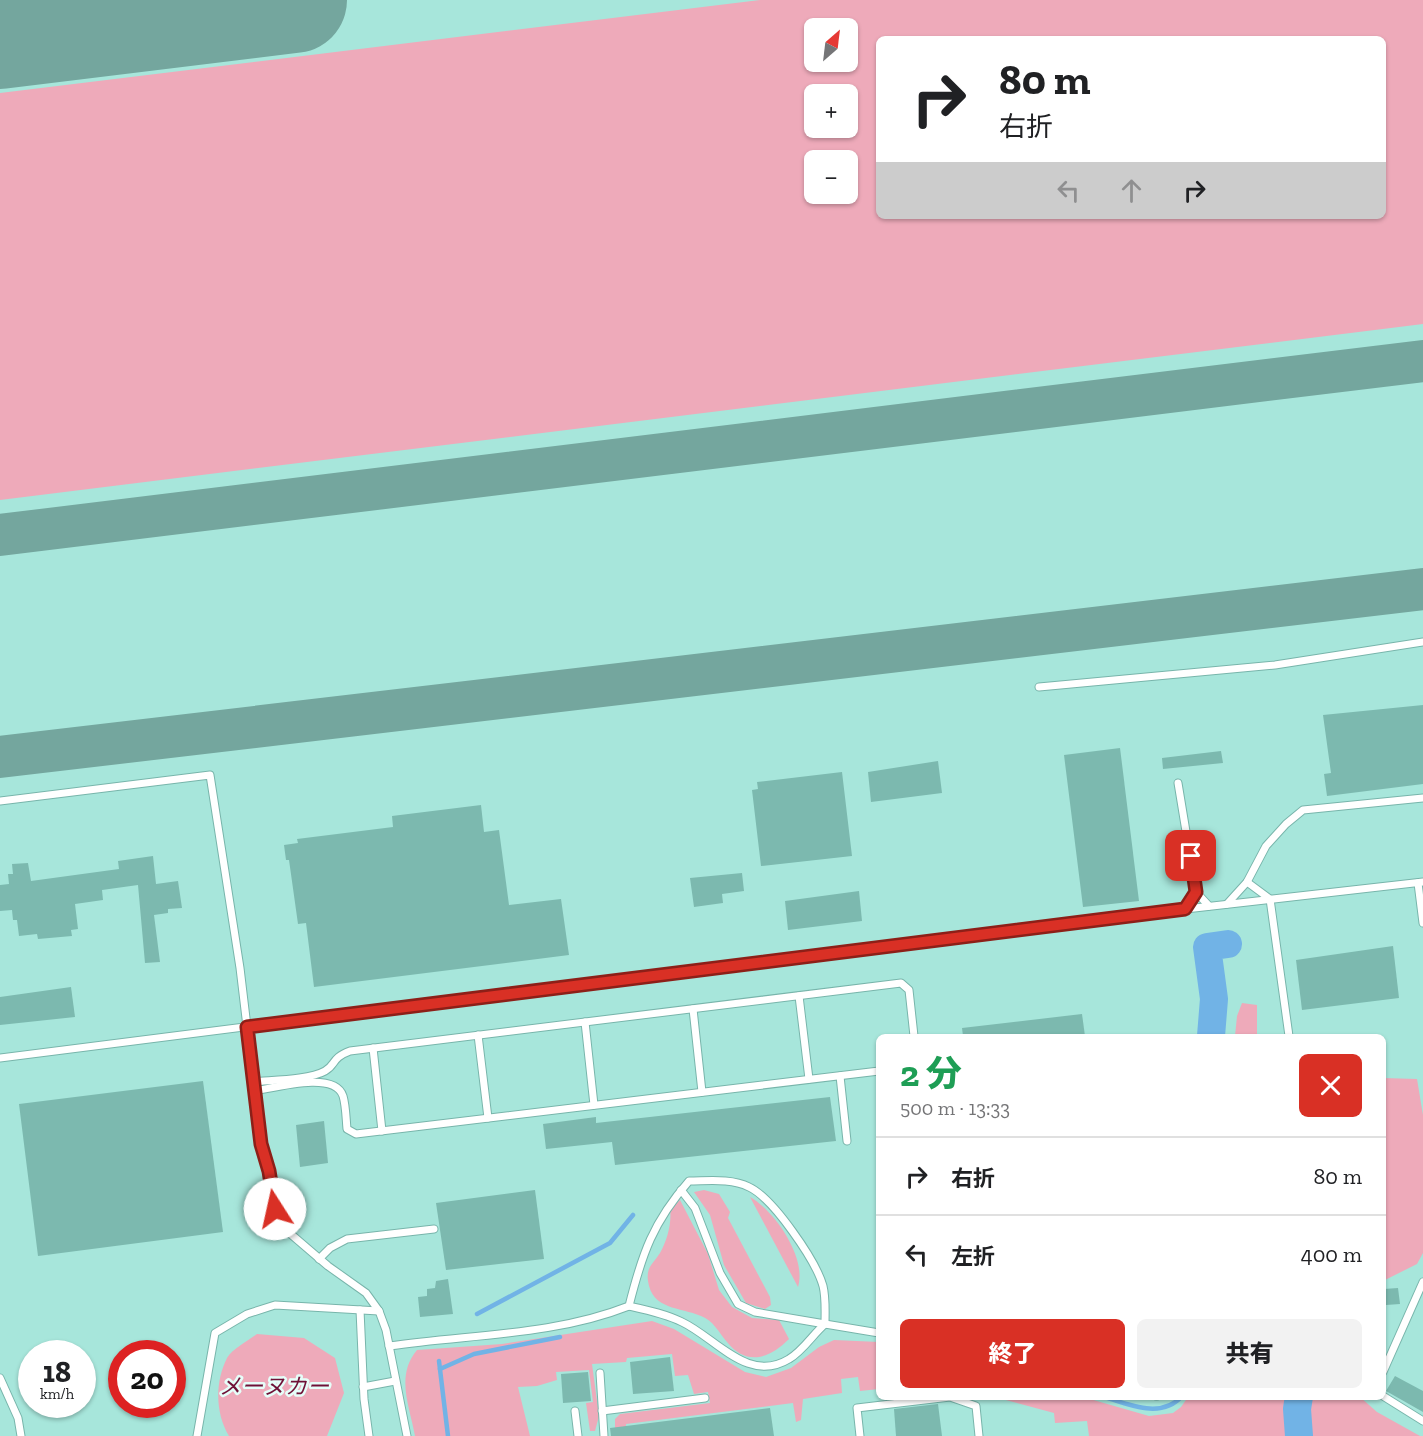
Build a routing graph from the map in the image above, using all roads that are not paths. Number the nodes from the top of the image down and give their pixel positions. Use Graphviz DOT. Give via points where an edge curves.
graph roads {
  1 [pos="1423,642"];
  2 [pos="1039,687"];
  3 [pos="1178,783"];
  4 [pos="1423,798"];
  5 [pos="0,801"];
  6 [pos="1247,882"];
  7 [pos="1421,882"];
  8 [pos="1196,892"];
  9 [pos="1270,899"];
  10 [pos="1227,904"];
  11 [pos="1209,906"];
  12 [pos="1185,909"];
  13 [pos="1423,923"];
  14 [pos="799,996"];
  15 [pos="693,1009"];
  16 [pos="585,1022"];
  17 [pos="247,1027"];
  18 [pos="914,1034"];
  19 [pos="1289,1034"];
  20 [pos="478,1035"];
  21 [pos="373,1048"];
  22 [pos="0,1058"];
  23 [pos="876,1071"];
  24 [pos="840,1076"];
  25 [pos="809,1079"];
  26 [pos="253,1082"];
  27 [pos="255,1091"];
  28 [pos="702,1092"];
  29 [pos="594,1105"];
  30 [pos="488,1118"];
  31 [pos="382,1131"];
  32 [pos="847,1141"];
  33 [pos="681,1190"];
  34 [pos="434,1229"];
  35 [pos="319,1259"];
  36 [pos="1423,1282"];
  37 [pos="629,1306"];
  38 [pos="360,1310"];
  39 [pos="379,1311"];
  40 [pos="825,1324"];
  41 [pos="876,1332"];
  42 [pos="389,1346"];
  43 [pos="1386,1365"];
  44 [pos="600,1373"];
  45 [pos="0,1378"];
  46 [pos="395,1381"];
  47 [pos="363,1387"];
  48 [pos="705,1398"];
  49 [pos="1386,1398"];
  50 [pos="925,1400"];
  51 [pos="959,1400"];
  52 [pos="576,1411"];
  53 [pos="602,1411"];
  54 [pos="1423,1421"];
  55 [pos="21,1436"];
  56 [pos="197,1436"];
  57 [pos="369,1436"];
  58 [pos="407,1436"];
  59 [pos="578,1436"];
  60 [pos="604,1436"];
  61 [pos="860,1436"];
  62 [pos="979,1436"];
  1 -- 2 [label="lane" via="1275,665"];
  3 -- 8 [label="lane"];
  4 -- 6 [label="lane" via="1304,810 1266,846"];
  5 -- 17 [label="lane" via="210,775"];
  6 -- 9 [label="lane"];
  6 -- 10 [label="lane"];
  7 -- 9 [label="lane"];
  7 -- 13 [label="lane"];
  8 -- 11 [label="lane"];
  8 -- 12 [label="lane"];
  9 -- 10 [label="lane"];
  9 -- 19 [label="lane"];
  10 -- 11 [label="lane"];
  11 -- 12 [label="lane"];
  12 -- 17 [label="lane"];
  14 -- 15 [label="lane"];
  14 -- 18 [label="lane" via="901,983 909,990"];
  14 -- 25 [label="lane"];
  15 -- 16 [label="lane"];
  15 -- 28 [label="lane"];
  16 -- 20 [label="lane"];
  16 -- 29 [label="lane"];
  17 -- 22 [label="lane"];
  17 -- 26 [label="lane"];
  20 -- 21 [label="lane"];
  20 -- 30 [label="lane"];
  21 -- 26 [label="lane" via="337,1056 327,1070 317,1074"];
  21 -- 31 [label="lane"];
  23 -- 24 [label="lane"];
  24 -- 25 [label="lane"];
  24 -- 32 [label="lane"];
  25 -- 28 [label="lane"];
  26 -- 27 [label="lane"];
  27 -- 31 [label="lane" via="325,1082 343,1095 351,1134"];
  27 -- 35 [label="lane" via="261,1144 279,1224"];
  28 -- 29 [label="lane"];
  29 -- 30 [label="lane"];
  30 -- 31 [label="lane"];
  33 -- 37 [label="lane" via="667,1206 642,1256"];
  33 -- 40 [label="lane" via="695,1208 720,1273 738,1304 755,1312"];
  33 -- 40 [label="lane" via="689,1181 722,1180 749,1187 779,1212 823,1286"];
  34 -- 35 [label="lane" via="347,1239"];
  35 -- 39 [label="lane" via="366,1293"];
  36 -- 43 [label="lane"];
  37 -- 40 [label="lane" via="683,1322 731,1356 755,1365 774,1365 790,1359"];
  37 -- 42 [label="lane" via="600,1318 524,1333"];
  38 -- 39 [label="lane"];
  38 -- 47 [label="lane"];
  38 -- 56 [label="lane" via="275,1305 247,1314 215,1333"];
  39 -- 42 [label="lane"];
  40 -- 41 [label="lane"];
  42 -- 46 [label="lane"];
  44 -- 53 [label="lane"];
  45 -- 55 [label="lane" via="18,1418"];
  46 -- 47 [label="lane"];
  46 -- 58 [label="lane"];
  47 -- 57 [label="lane"];
  48 -- 53 [label="lane"];
  49 -- 54 [label="lane"];
  50 -- 61 [label="lane" via="857,1408"];
  51 -- 62 [label="lane" via="976,1406"];
  52 -- 59 [label="lane"];
  53 -- 60 [label="lane"];
}
